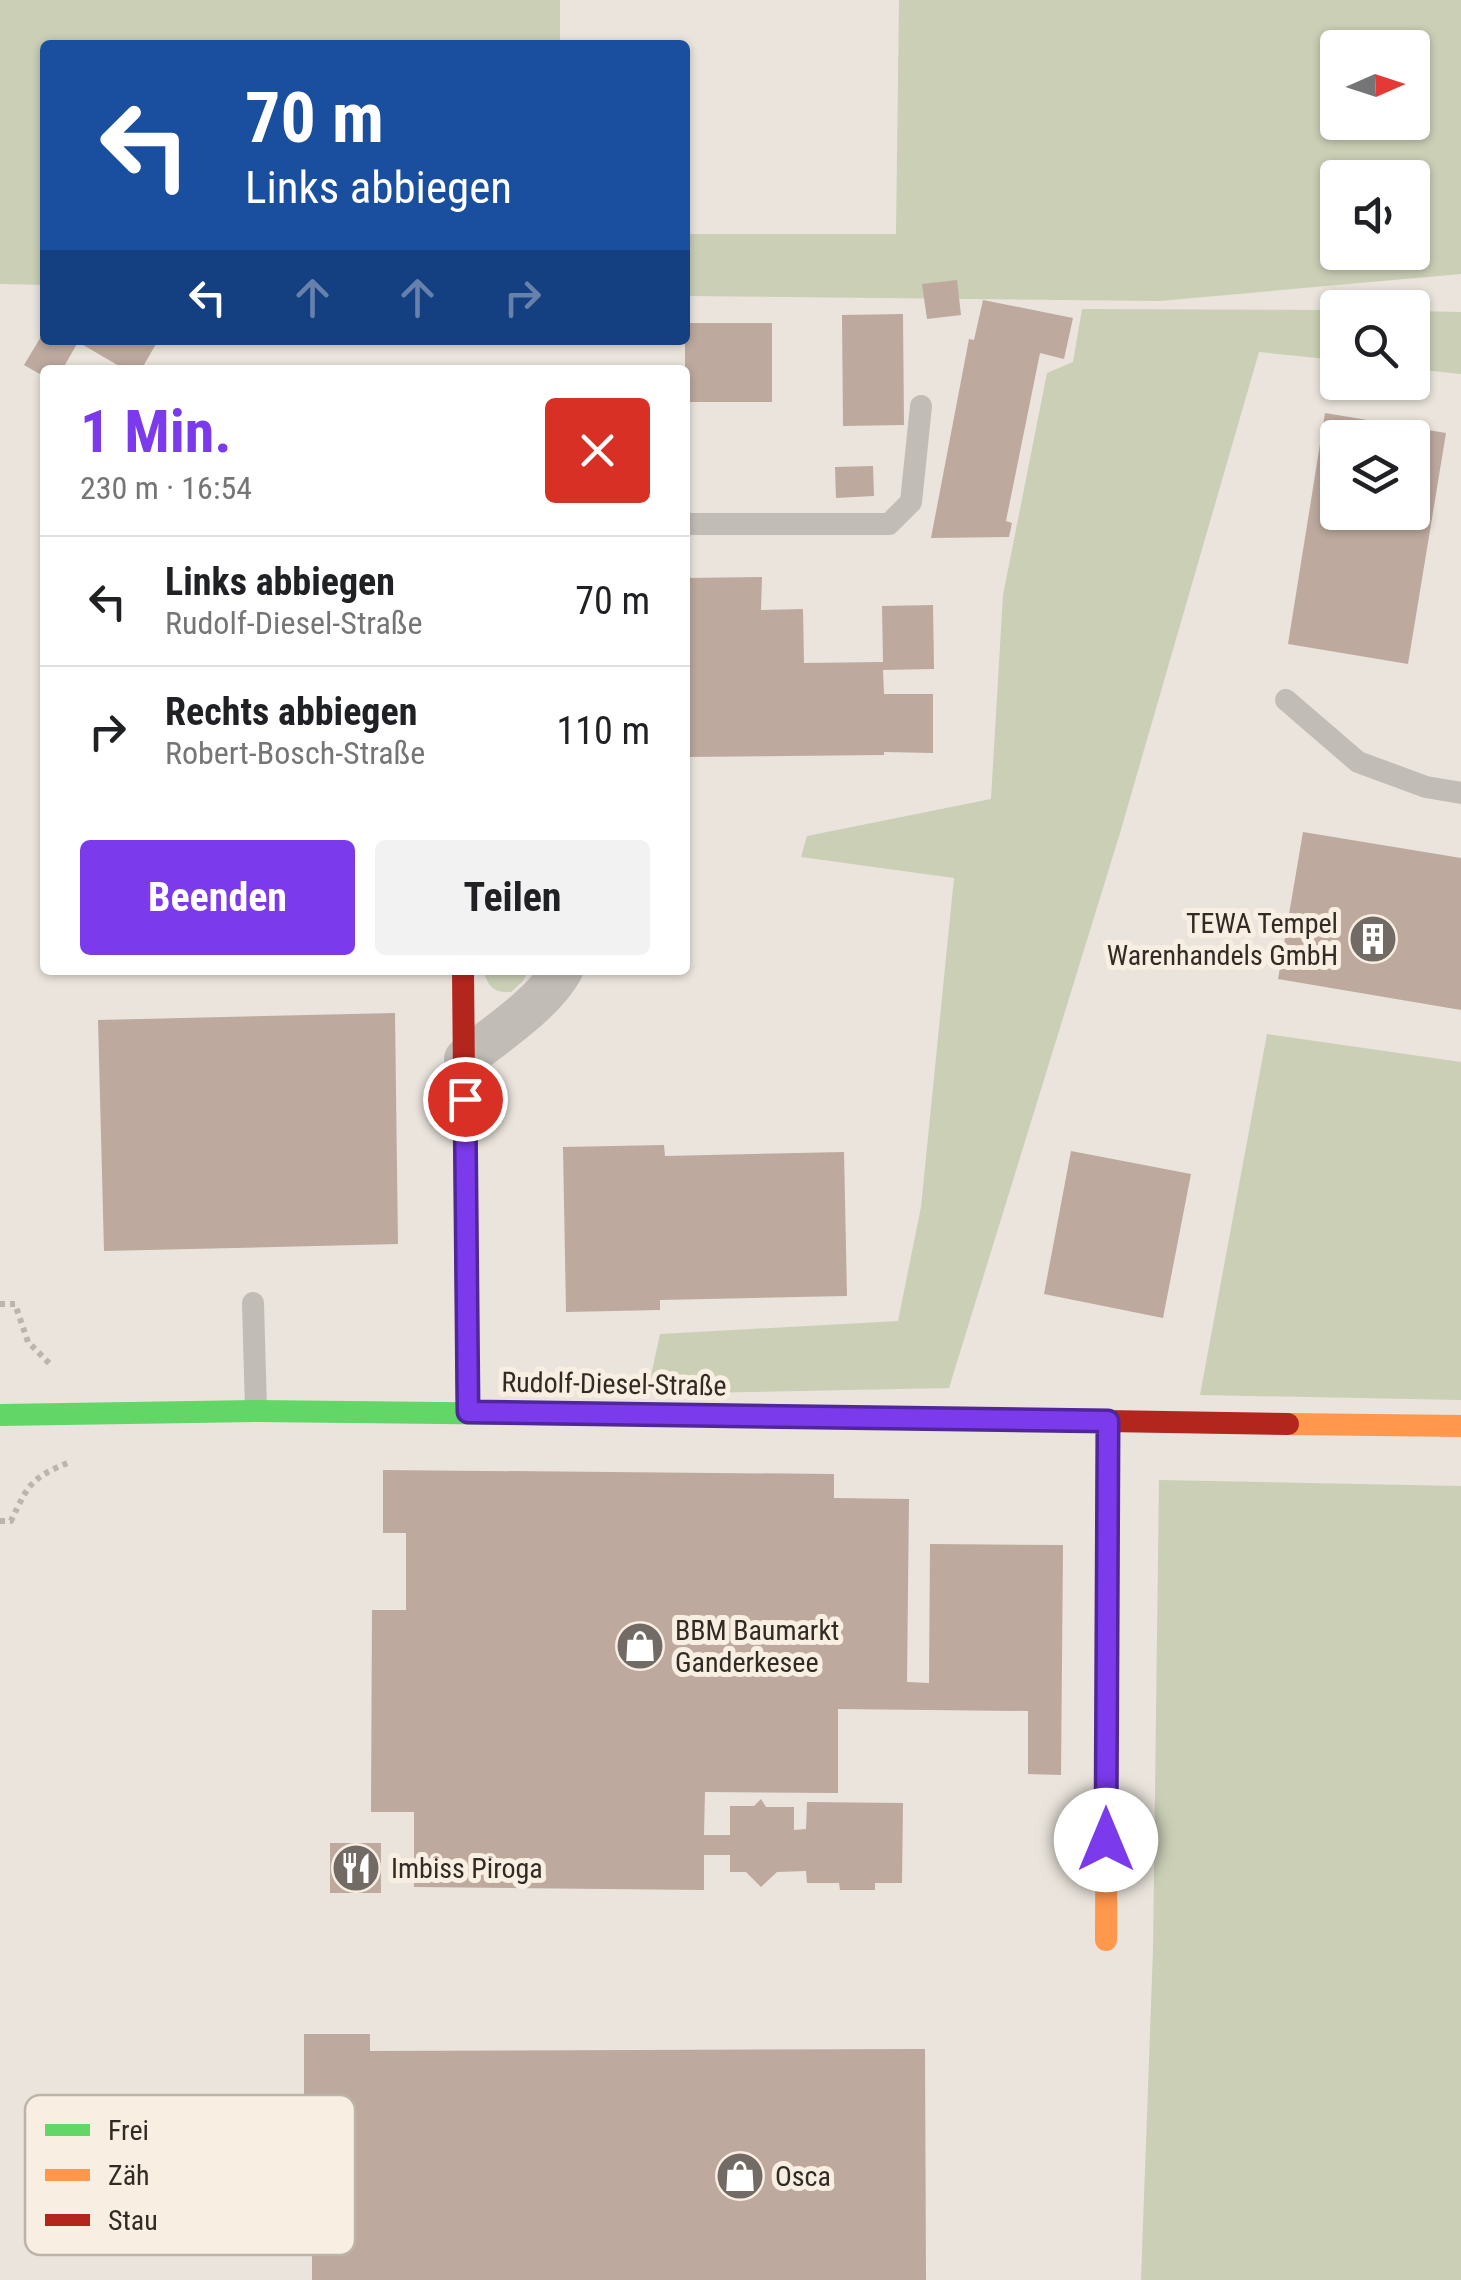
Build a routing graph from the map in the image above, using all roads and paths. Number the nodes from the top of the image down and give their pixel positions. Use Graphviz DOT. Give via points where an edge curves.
graph roads {
  1 [pos="921,406"];
  2 [pos="690,524"];
  3 [pos="1286,700"];
  4 [pos="1461,793"];
  5 [pos="463,975"];
  6 [pos="560,975"];
  7 [pos="465,1060"];
  8 [pos="253,1303"];
  9 [pos="256,1411"];
  10 [pos="468,1412"];
  11 [pos="0,1415"];
  12 [pos="1108,1421"];
  13 [pos="1461,1426"];
  14 [pos="72,1461"];
  15 [pos="0,1521"];
  16 [pos="1106,1940"];
  1 -- 2 [label="lane" via="911,502 889,524"];
  3 -- 4 [label="lane" via="1358,762"];
  5 -- 7 [label="street"];
  6 -- 7 [label="street"];
  7 -- 10 [label="street"];
  8 -- 9 [label="lane"];
  9 -- 10 [label="street, Rudolf-Diesel-Straße"];
  9 -- 11 [label="street, Rudolf-Diesel-Straße"];
  10 -- 12 [label="street, Rudolf-Diesel-Straße"];
  12 -- 13 [label="street, Rudolf-Diesel-Straße"];
  12 -- 16 [label="street"];
  14 -- 15 [label="path" via="28,1485 11,1520"];
}
